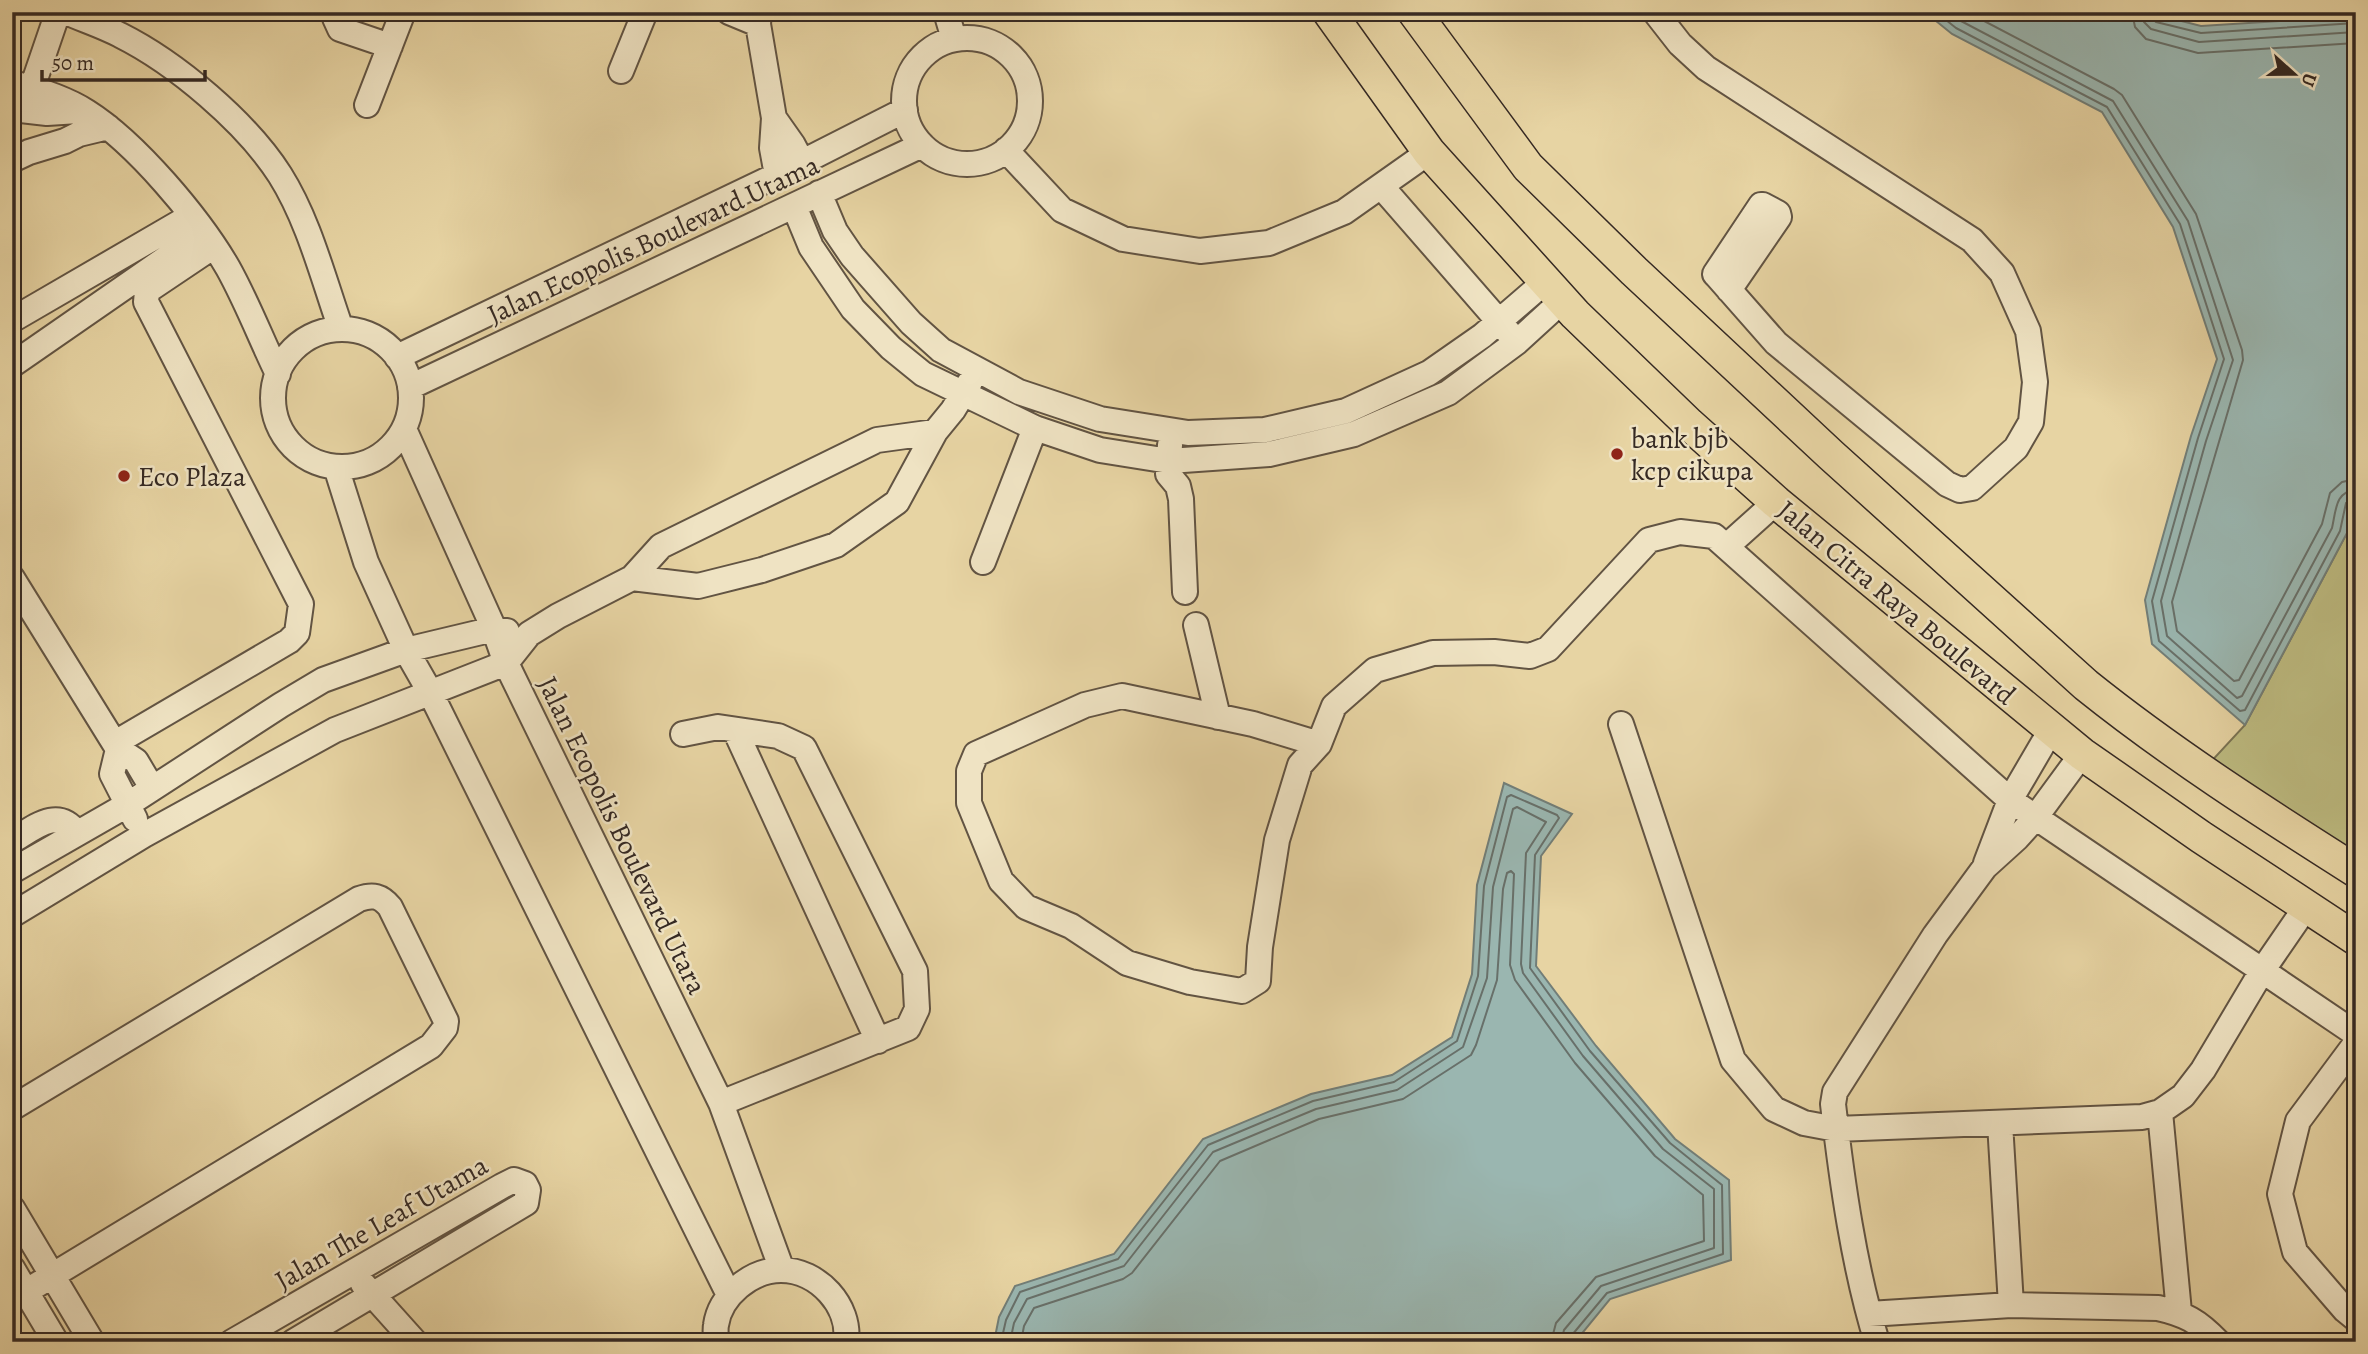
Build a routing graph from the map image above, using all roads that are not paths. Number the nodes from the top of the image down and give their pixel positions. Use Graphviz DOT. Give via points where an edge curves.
graph roads {
  1 [pos="337,12"];
  2 [pos="403,12"];
  3 [pos="645,12"];
  4 [pos="729,12"];
  5 [pos="946,12"];
  6 [pos="1329,12"];
  7 [pos="1414,12"];
  8 [pos="1655,12"];
  9 [pos="59,18"];
  10 [pos="758,18"];
  11 [pos="954,39"];
  12 [pos="390,46"];
  13 [pos="621,71"];
  14 [pos="27,82"];
  15 [pos="367,105"];
  16 [pos="12,109"];
  17 [pos="84,110"];
  18 [pos="905,110"];
  19 [pos="774,118"];
  20 [pos="107,127"];
  21 [pos="922,145"];
  22 [pos="1006,150"];
  23 [pos="1429,152"];
  24 [pos="12,160"];
  25 [pos="802,162"];
  26 [pos="777,175"];
  27 [pos="1381,186"];
  28 [pos="819,193"];
  29 [pos="794,206"];
  30 [pos="203,231"];
  31 [pos="1729,290"];
  32 [pos="1554,291"];
  33 [pos="12,320"];
  34 [pos="1499,321"];
  35 [pos="341,329"];
  36 [pos="1522,347"];
  37 [pos="397,357"];
  38 [pos="12,365"];
  39 [pos="978,369"];
  40 [pos="278,374"];
  41 [pos="410,387"];
  42 [pos="962,395"];
  43 [pos="1035,428"];
  44 [pos="404,429"];
  45 [pos="1170,430"];
  46 [pos="935,432"];
  47 [pos="1169,461"];
  48 [pos="337,467"];
  49 [pos="1776,502"];
  50 [pos="1727,547"];
  51 [pos="983,562"];
  52 [pos="12,578"];
  53 [pos="632,578"];
  54 [pos="1185,592"];
  55 [pos="1196,625"];
  56 [pos="494,629"];
  57 [pos="528,635"];
  58 [pos="406,650"];
  59 [pos="506,663"];
  60 [pos="430,692"];
  61 [pos="1218,717"];
  62 [pos="1621,724"];
  63 [pos="735,730"];
  64 [pos="2051,730"];
  65 [pos="683,734"];
  66 [pos="1319,744"];
  67 [pos="116,746"];
  68 [pos="2082,754"];
  69 [pos="152,788"];
  70 [pos="2010,800"];
  71 [pos="127,805"];
  72 [pos="2035,818"];
  73 [pos="77,833"];
  74 [pos="144,835"];
  75 [pos="12,841"];
  76 [pos="1984,867"];
  77 [pos="12,871"];
  78 [pos="2356,871"];
  79 [pos="2306,907"];
  80 [pos="12,915"];
  81 [pos="2356,939"];
  82 [pos="2262,971"];
  83 [pos="2356,1034"];
  84 [pos="878,1041"];
  85 [pos="2356,1043"];
  86 [pos="721,1103"];
  87 [pos="12,1108"];
  88 [pos="2160,1112"];
  89 [pos="2000,1123"];
  90 [pos="1836,1129"];
  91 [pos="12,1208"];
  92 [pos="12,1268"];
  93 [pos="782,1270"];
  94 [pos="355,1272"];
  95 [pos="55,1276"];
  96 [pos="371,1295"];
  97 [pos="729,1295"];
  98 [pos="19,1296"];
  99 [pos="2011,1305"];
  100 [pos="2179,1312"];
  101 [pos="1868,1314"];
  102 [pos="2356,1319"];
  103 [pos="56,1342"];
  104 [pos="92,1342"];
  105 [pos="232,1342"];
  106 [pos="293,1342"];
  107 [pos="415,1342"];
  108 [pos="716,1342"];
  109 [pos="846,1342"];
  110 [pos="1877,1342"];
  111 [pos="2218,1342"];
  1 -- 12 [label="street" via="340,29"];
  2 -- 12 [label="street"];
  3 -- 13 [label="street"];
  4 -- 10 [label="street"];
  5 -- 11 [label="street"];
  6 -- 23 [label="main road, Jalan Citra Raya Boulevard"];
  7 -- 78 [label="main road" via="1528,167 1851,473 2129,720"];
  8 -- 31 [label="street" via="1706,68 1972,240 2002,272 2028,331 2035,382 2031,422 2016,448 1972,488 1960,490 1776,343"];
  9 -- 14 [label="street"];
  9 -- 35 [label="street" via="118,34 143,47 232,116 256,142 302,219"];
  10 -- 19 [label="street"];
  11 -- 18 [label="street" via="935,46 919,60 908,78"];
  11 -- 22 [label="street" via="975,38 995,44 1024,74 1028,115"];
  12 -- 15 [label="street"];
  14 -- 17 [label="street"];
  16 -- 17 [label="street" via="47,113"];
  17 -- 20 [label="street"];
  18 -- 21 [label="street"];
  18 -- 25 [label="street, Jalan Ecopolis Boulevard Utama"];
  19 -- 25 [label="street"];
  19 -- 26 [label="street" via="772,148"];
  20 -- 24 [label="street"];
  20 -- 30 [label="street" via="133,150"];
  21 -- 22 [label="street" via="947,162 968,164 989,160"];
  21 -- 28 [label="street, Jalan Ecopolis Boulevard Utama"];
  22 -- 27 [label="street" via="1062,210 1123,239 1199,251 1269,243 1344,212"];
  23 -- 27 [label="street"];
  23 -- 32 [label="main road, Jalan Citra Raya Boulevard"];
  25 -- 26 [label="street, Jalan Ecopolis Boulevard Utama"];
  26 -- 37 [label="street, Jalan Ecopolis Boulevard Utama"];
  27 -- 34 [label="street"];
  28 -- 29 [label="street, Jalan Ecopolis Boulevard Utama"];
  28 -- 39 [label="street" via="835,231 875,285 941,349"];
  29 -- 41 [label="street, Jalan Ecopolis Boulevard Utama"];
  29 -- 42 [label="street" via="811,247 853,309 923,374"];
  30 -- 33 [label="street"];
  30 -- 38 [label="street"];
  30 -- 40 [label="street" via="229,269"];
  30 -- 67 [label="street" via="177,270 147,291 146,302 301,604 299,623 289,641"];
  32 -- 34 [label="street"];
  32 -- 36 [label="street"];
  32 -- 49 [label="main road, Jalan Citra Raya Boulevard"];
  34 -- 36 [label="street"];
  34 -- 45 [label="street" via="1429,373 1346,411 1265,430"];
  35 -- 37 [label="street" via="372,337"];
  35 -- 40 [label="street" via="304,341"];
  36 -- 47 [label="street" via="1448,393 1354,434 1269,454"];
  37 -- 41 [label="street"];
  39 -- 42 [label="street"];
  39 -- 45 [label="street" via="1019,392 1100,419"];
  40 -- 48 [label="street" via="275,416 284,436 298,452"];
  41 -- 44 [label="street"];
  42 -- 43 [label="street"];
  42 -- 46 [label="street"];
  43 -- 47 [label="street" via="1100,450"];
  43 -- 51 [label="street"];
  44 -- 48 [label="street" via="376,458 357,466"];
  44 -- 56 [label="street, Jalan Ecopolis Boulevard Utara"];
  45 -- 47 [label="street"];
  46 -- 53 [label="street" via="877,440 660,547"];
  46 -- 53 [label="street" via="897,502 836,545 698,586"];
  47 -- 54 [label="street" via="1168,474 1181,499"];
  48 -- 58 [label="street" via="366,562"];
  49 -- 50 [label="street"];
  49 -- 64 [label="main road, Jalan Citra Raya Boulevard"];
  50 -- 66 [label="street" via="1714,536 1680,532 1648,540 1548,649 1530,656 1433,653 1375,670 1334,706"];
  50 -- 70 [label="street"];
  52 -- 67 [label="street"];
  53 -- 57 [label="street"];
  55 -- 61 [label="street"];
  56 -- 57 [label="street"];
  56 -- 58 [label="street"];
  56 -- 59 [label="street, Jalan Ecopolis Boulevard Utara"];
  57 -- 59 [label="street"];
  58 -- 60 [label="street"];
  58 -- 69 [label="street" via="323,680"];
  59 -- 60 [label="street"];
  59 -- 86 [label="street, Jalan Ecopolis Boulevard Utara"];
  60 -- 74 [label="street" via="335,730"];
  60 -- 97 [label="street"];
  61 -- 66 [label="street"];
  61 -- 66 [label="street" via="1122,696 1085,705 976,754 968,771 969,803 1002,881 1026,907 1071,926 1126,963 1242,991 1258,981 1277,840 1300,765"];
  62 -- 90 [label="street" via="1733,1060 1774,1109 1804,1124"];
  63 -- 65 [label="street" via="718,727"];
  63 -- 84 [label="street"];
  63 -- 84 [label="street" via="778,736 804,748 915,971 916,1009 908,1028"];
  64 -- 68 [label="main road, Jalan Citra Raya Boulevard"];
  64 -- 70 [label="street"];
  67 -- 69 [label="street" via="136,761"];
  67 -- 71 [label="street" via="112,774"];
  68 -- 72 [label="street"];
  68 -- 79 [label="main road, Jalan Citra Raya Boulevard"];
  69 -- 71 [label="street"];
  70 -- 72 [label="street"];
  70 -- 76 [label="street"];
  71 -- 73 [label="street"];
  71 -- 74 [label="street"];
  72 -- 76 [label="street"];
  72 -- 82 [label="street"];
  73 -- 75 [label="street" via="69,823 57,819"];
  73 -- 77 [label="street"];
  74 -- 80 [label="street"];
  76 -- 90 [label="street" via="1835,1092"];
  79 -- 81 [label="main road, Jalan Citra Raya Boulevard"];
  79 -- 82 [label="street"];
  82 -- 83 [label="street"];
  82 -- 88 [label="street" via="2203,1070 2183,1096"];
  84 -- 86 [label="street"];
  85 -- 102 [label="street" via="2298,1121 2280,1195 2295,1251"];
  86 -- 93 [label="street, Jalan Ecopolis Boulevard Utara"];
  87 -- 95 [label="street" via="359,898 371,895 384,899 390,907 446,1021 430,1046"];
  88 -- 89 [label="street" via="2142,1117"];
  88 -- 100 [label="street"];
  89 -- 90 [label="street"];
  89 -- 99 [label="street"];
  90 -- 101 [label="street"];
  91 -- 95 [label="street"];
  92 -- 98 [label="street"];
  93 -- 97 [label="street" via="752,1277"];
  93 -- 109 [label="street" via="813,1278 837,1299 848,1330"];
  94 -- 96 [label="street"];
  94 -- 96 [label="street, Jalan The Leaf Utama" via="514,1180 525,1184 526,1203"];
  94 -- 105 [label="street, Jalan The Leaf Utama"];
  95 -- 98 [label="street"];
  95 -- 104 [label="street"];
  96 -- 106 [label="street, Jalan The Leaf Utama"];
  96 -- 107 [label="street"];
  97 -- 108 [label="street" via="716,1325"];
  98 -- 103 [label="street"];
  99 -- 100 [label="street"];
  99 -- 101 [label="street"];
  100 -- 111 [label="street"];
  101 -- 110 [label="street"];
}
